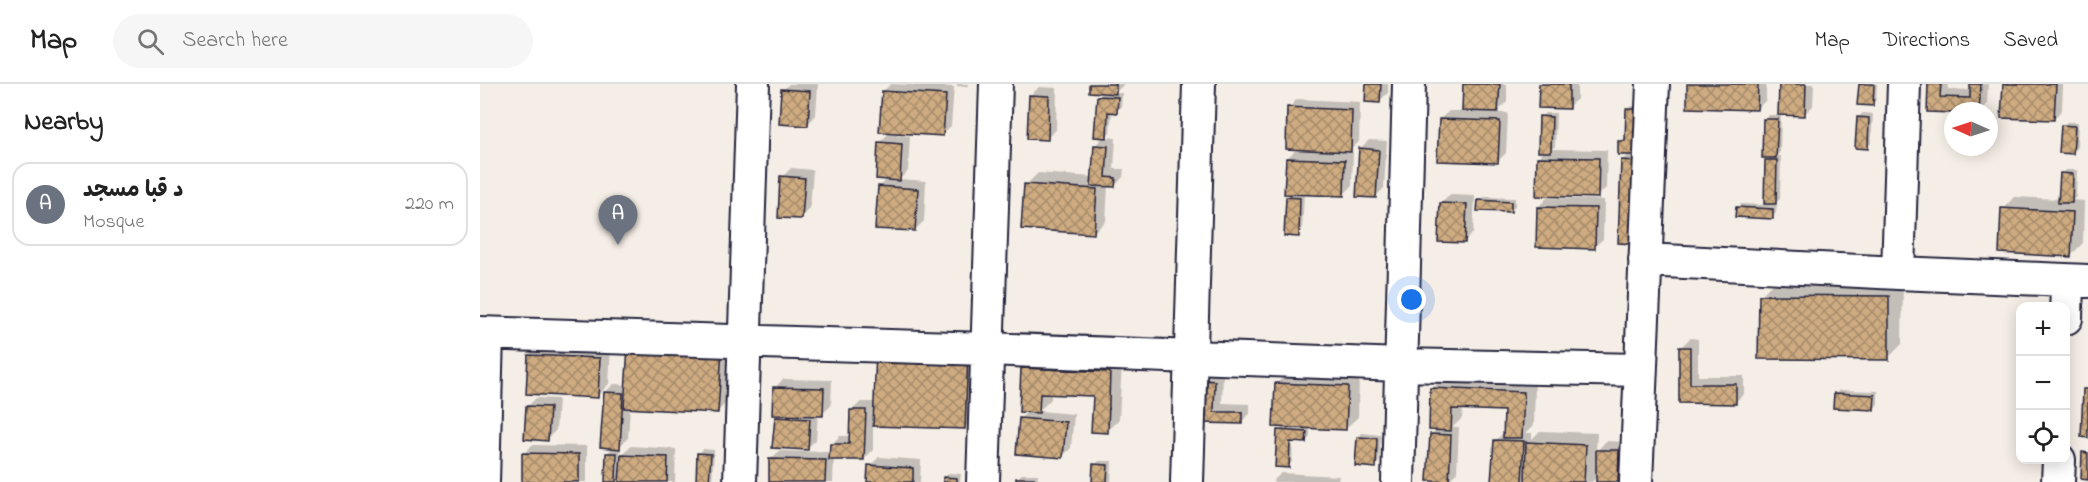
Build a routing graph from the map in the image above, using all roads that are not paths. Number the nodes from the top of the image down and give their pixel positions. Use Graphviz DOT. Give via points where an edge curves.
graph roads {
  1 [pos="753,84"];
  2 [pos="996,84"];
  3 [pos="1199,84"];
  4 [pos="1409,84"];
  5 [pos="1653,84"];
  6 [pos="1904,84"];
  7 [pos="1645,260"];
  8 [pos="1898,273"];
  9 [pos="2078,281"];
  10 [pos="2070,306"];
  11 [pos="483,334"];
  12 [pos="745,341"];
  13 [pos="987,349"];
  14 [pos="1190,357"];
  15 [pos="1401,365"];
  16 [pos="1641,370"];
  17 [pos="2060,464"];
  18 [pos="483,482"];
  19 [pos="740,482"];
  20 [pos="983,482"];
  21 [pos="1187,482"];
  22 [pos="1398,482"];
  23 [pos="1636,482"];
  24 [pos="2058,482"];
  1 -- 12 [label="street"];
  2 -- 13 [label="street"];
  3 -- 14 [label="street"];
  4 -- 15 [label="street"];
  5 -- 7 [label="street"];
  6 -- 8 [label="street"];
  7 -- 8 [label="street"];
  7 -- 16 [label="street"];
  8 -- 9 [label="street"];
  9 -- 10 [label="street"];
  11 -- 12 [label="street"];
  11 -- 18 [label="street"];
  12 -- 13 [label="street"];
  12 -- 19 [label="street"];
  13 -- 14 [label="street"];
  13 -- 20 [label="street"];
  14 -- 15 [label="street"];
  14 -- 21 [label="street"];
  15 -- 16 [label="street"];
  15 -- 22 [label="street"];
  16 -- 23 [label="street"];
  17 -- 24 [label="street"];
}
